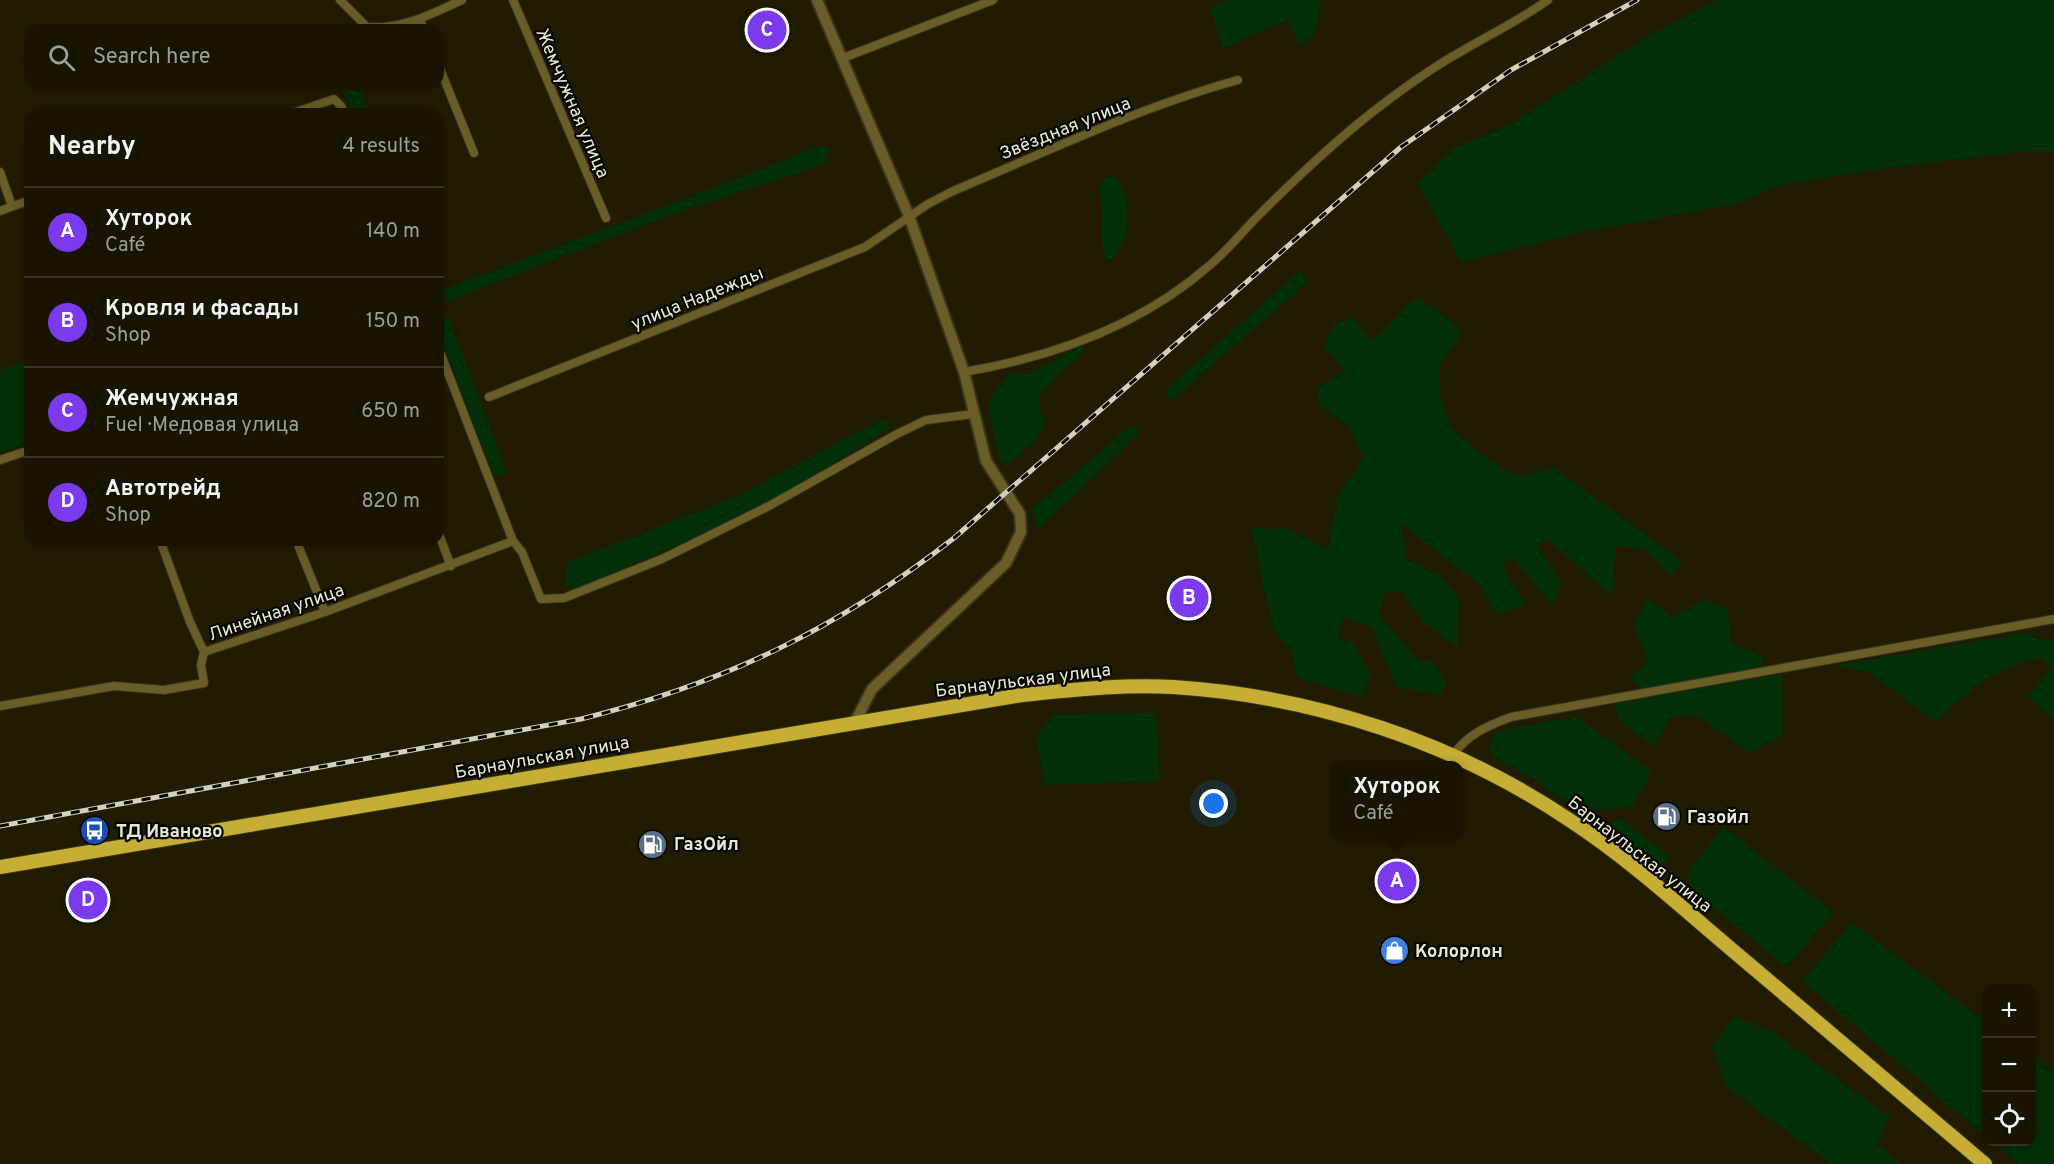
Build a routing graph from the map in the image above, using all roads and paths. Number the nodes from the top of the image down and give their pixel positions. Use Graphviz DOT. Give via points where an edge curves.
graph roads {
  1 [pos="340,0"];
  2 [pos="462,0"];
  3 [pos="513,0"];
  4 [pos="817,0"];
  5 [pos="993,0"];
  6 [pos="1548,0"];
  7 [pos="420,20"];
  8 [pos="364,24"];
  9 [pos="404,24"];
  10 [pos="422,24"];
  11 [pos="843,58"];
  12 [pos="444,79"];
  13 [pos="1238,80"];
  14 [pos="308,108"];
  15 [pos="342,108"];
  16 [pos="474,153"];
  17 [pos="0,172"];
  18 [pos="24,202"];
  19 [pos="12,206"];
  20 [pos="0,211"];
  21 [pos="909,216"];
  22 [pos="606,218"];
  23 [pos="444,363"];
  24 [pos="963,372"];
  25 [pos="489,397"];
  26 [pos="974,414"];
  27 [pos="24,452"];
  28 [pos="0,460"];
  29 [pos="513,541"];
  30 [pos="162,546"];
  31 [pos="298,546"];
  32 [pos="443,546"];
  33 [pos="451,566"];
  34 [pos="325,612"];
  35 [pos="2054,619"];
  36 [pos="204,652"];
  37 [pos="0,706"];
  38 [pos="855,722"];
  39 [pos="1453,756"];
  40 [pos="0,867"];
  41 [pos="1984,1164"];
  1 -- 8 [label="street"];
  2 -- 7 [label="street"];
  3 -- 22 [label="street, Жемчужная улица"];
  4 -- 11 [label="street"];
  5 -- 11 [label="street"];
  6 -- 24 [label="street" via="1460,51 1382,105 1294,181 1211,265 1168,297 1129,320 1076,342 1016,363"];
  7 -- 9 [label="street"];
  7 -- 10 [label="street"];
  11 -- 21 [label="street"];
  12 -- 16 [label="street"];
  13 -- 21 [label="street, Звёздная улица" via="1204,89 1042,154 953,191"];
  14 -- 15 [label="street" via="334,99"];
  17 -- 19 [label="street"];
  18 -- 19 [label="street"];
  19 -- 20 [label="street"];
  21 -- 24 [label="street"];
  21 -- 25 [label="street, улица Надежды" via="865,247"];
  23 -- 29 [label="street"];
  24 -- 26 [label="street"];
  26 -- 29 [label="street" via="926,420 663,559 564,598 542,599 522,552"];
  26 -- 38 [label="street" via="986,461 1015,502 1021,532 1006,563 872,689"];
  27 -- 28 [label="street"];
  29 -- 33 [label="street, Линейная улица"];
  30 -- 36 [label="street"];
  31 -- 34 [label="street"];
  32 -- 33 [label="street"];
  33 -- 34 [label="street, Линейная улица"];
  34 -- 36 [label="street, Линейная улица"];
  35 -- 39 [label="street" via="1511,717 1464,740"];
  36 -- 37 [label="street, Линейная улица" via="204,683 164,690 114,686"];
  38 -- 39 [label="highway, Барнаульская улица" via="1078,689 1170,687 1238,693 1318,709 1385,729"];
  38 -- 40 [label="highway, Барнаульская улица"];
  39 -- 41 [label="highway, Барнаульская улица" via="1509,782 1599,841"];
}
